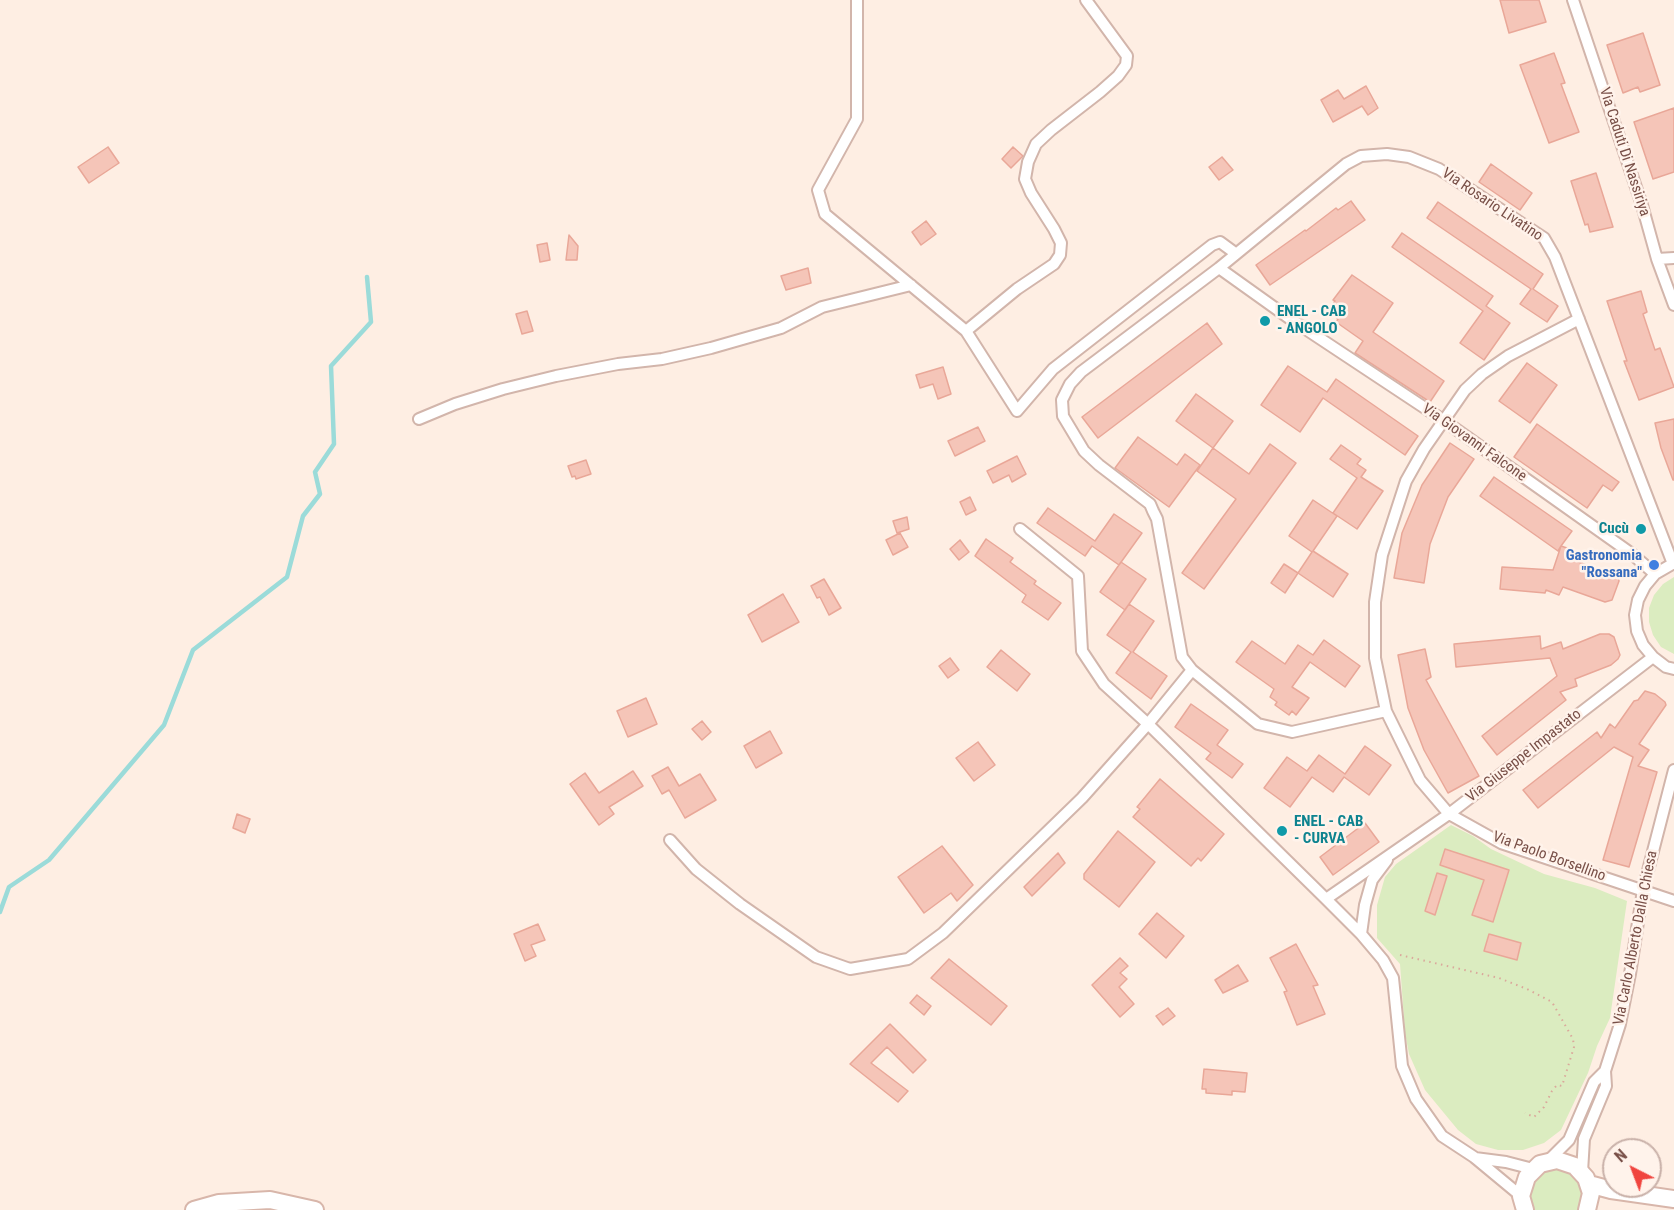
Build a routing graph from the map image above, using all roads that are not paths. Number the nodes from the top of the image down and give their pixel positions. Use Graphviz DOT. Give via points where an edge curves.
graph roads {
  1 [pos="857,0"];
  2 [pos="1086,0"];
  3 [pos="1573,0"];
  4 [pos="1235,253"];
  5 [pos="1674,258"];
  6 [pos="1657,259"];
  7 [pos="1219,268"];
  8 [pos="911,285"];
  9 [pos="1674,304"];
  10 [pos="1579,319"];
  11 [pos="966,331"];
  12 [pos="419,419"];
  13 [pos="1443,420"];
  14 [pos="1020,530"];
  15 [pos="1674,563"];
  16 [pos="1655,574"];
  17 [pos="1653,657"];
  18 [pos="1674,669"];
  19 [pos="1192,670"];
  20 [pos="1386,711"];
  21 [pos="1148,724"];
  22 [pos="1674,770"];
  23 [pos="1449,814"];
  24 [pos="670,840"];
  25 [pos="1394,852"];
  26 [pos="1643,890"];
  27 [pos="1326,899"];
  28 [pos="1674,901"];
  29 [pos="1361,934"];
  30 [pos="1605,1071"];
  31 [pos="1474,1157"];
  32 [pos="1506,1162"];
  33 [pos="1540,1165"];
  34 [pos="1490,1172"];
  35 [pos="1586,1178"];
  36 [pos="1674,1199"];
  37 [pos="1523,1203"];
  38 [pos="194,1210"];
  39 [pos="315,1210"];
  40 [pos="1587,1210"];
  1 -- 8 [label="street" via="856,119 818,190 825,214"];
  2 -- 11 [label="street" via="1127,56 1118,76 1036,144 1028,162 1025,179 1061,243 1060,255 1054,264 1017,288"];
  3 -- 6 [label="street, Via Caduti Di Nassiriya"];
  4 -- 7 [label="street, Via Rosario Livatino"];
  4 -- 10 [label="street, Via Rosario Livatino" via="1346,164 1361,156 1409,157 1439,169 1544,238"];
  4 -- 11 [label="street" via="1221,242 1212,245 1053,369 1017,411"];
  5 -- 6 [label="street"];
  6 -- 9 [label="street, Via Caduti Di Nassiriya"];
  7 -- 13 [label="street, Via Giovanni Falcone"];
  7 -- 19 [label="street, Via Rosario Livatino" via="1081,372 1062,400 1063,416 1084,451 1153,511 1182,657"];
  8 -- 11 [label="street"];
  8 -- 12 [label="street" via="822,307 771,331 711,348 556,376 455,404"];
  10 -- 13 [label="street, Via Paolo Borsellino" via="1482,374"];
  10 -- 15 [label="street, Via Rosario Livatino"];
  13 -- 16 [label="street, Via Giovanni Falcone"];
  13 -- 20 [label="street, Via Paolo Borsellino" via="1406,481 1382,555 1375,602 1375,658"];
  14 -- 21 [label="street" via="1078,576 1082,651 1104,684"];
  15 -- 16 [label="street"];
  16 -- 17 [label="street" via="1645,585 1635,615 1640,638"];
  17 -- 18 [label="street"];
  17 -- 23 [label="street, Via Giuseppe Impastato"];
  19 -- 20 [label="street" via="1258,724 1292,732"];
  19 -- 21 [label="street"];
  20 -- 23 [label="street, Via Paolo Borsellino" via="1420,780"];
  21 -- 24 [label="street" via="1082,798 943,933 908,959 850,969 816,957 696,869"];
  21 -- 27 [label="street"];
  22 -- 26 [label="street, Via Carlo Alberto Dalla Chiesa"];
  23 -- 25 [label="street, Via Giuseppe Impastato"];
  23 -- 26 [label="street, Via Paolo Borsellino" via="1501,843"];
  25 -- 27 [label="street, Via Giuseppe Impastato"];
  25 -- 29 [label="street, Via Giuseppe Impastato" via="1372,880"];
  26 -- 28 [label="street, Via Paolo Borsellino"];
  26 -- 30 [label="street, Via Carlo Alberto Dalla Chiesa" via="1620,1024"];
  27 -- 29 [label="street"];
  29 -- 31 [label="street" via="1393,978 1402,1066 1416,1099 1442,1136"];
  30 -- 33 [label="street, Via Carlo Alberto Dalla Chiesa" via="1594,1082 1569,1140"];
  30 -- 35 [label="street, Via Carlo Alberto Dalla Chiesa" via="1606,1086 1584,1139"];
  31 -- 32 [label="street"];
  31 -- 34 [label="street"];
  32 -- 33 [label="street"];
  32 -- 34 [label="street"];
  33 -- 35 [label="main road" via="1567,1162"];
  33 -- 37 [label="main road" via="1527,1177"];
  34 -- 37 [label="street"];
  35 -- 36 [label="main road" via="1611,1190"];
  35 -- 40 [label="main road" via="1590,1202"];
  38 -- 39 [label="main road" via="219,1203 270,1200"];
}
